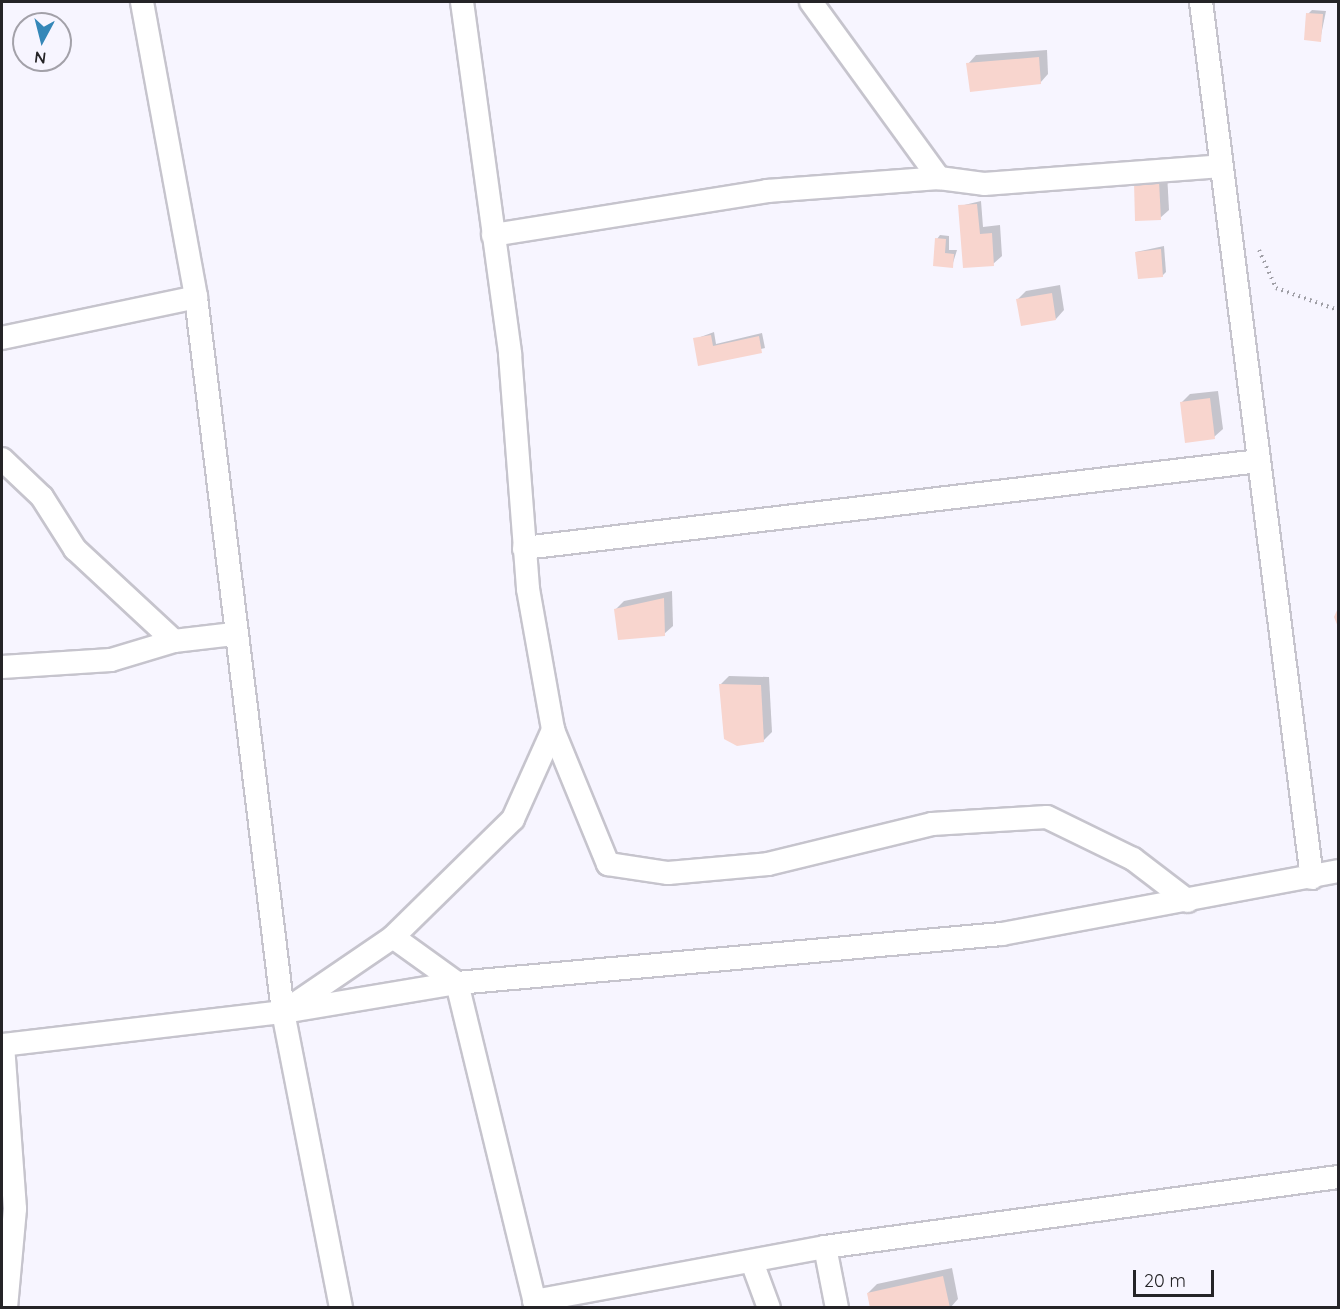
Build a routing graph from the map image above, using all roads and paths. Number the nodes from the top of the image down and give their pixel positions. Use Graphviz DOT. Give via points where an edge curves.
graph roads {
  1 [pos="142,2"];
  2 [pos="462,2"];
  3 [pos="811,2"];
  4 [pos="1201,2"];
  5 [pos="1221,166"];
  6 [pos="939,178"];
  7 [pos="493,235"];
  8 [pos="1258,247"];
  9 [pos="196,297"];
  10 [pos="1338,310"];
  11 [pos="2,338"];
  12 [pos="2,459"];
  13 [pos="1259,461"];
  14 [pos="524,548"];
  15 [pos="234,634"];
  16 [pos="174,641"];
  17 [pos="2,667"];
  18 [pos="553,730"];
  19 [pos="1338,871"];
  20 [pos="1312,878"];
  21 [pos="1188,901"];
  22 [pos="393,937"];
  23 [pos="457,983"];
  24 [pos="283,1012"];
  25 [pos="2,1045"];
  26 [pos="1338,1177"];
  27 [pos="825,1247"];
  28 [pos="752,1262"];
  29 [pos="535,1304"];
  30 [pos="6,1308"];
  31 [pos="341,1308"];
  32 [pos="769,1308"];
  33 [pos="837,1308"];
  1 -- 9 [label="street"];
  2 -- 7 [label="street"];
  3 -- 6 [label="street"];
  4 -- 5 [label="street"];
  5 -- 6 [label="street" via="984,184"];
  5 -- 13 [label="street"];
  6 -- 7 [label="street" via="766,190"];
  7 -- 14 [label="street" via="510,354"];
  8 -- 10 [label="path" via="1276,288"];
  9 -- 11 [label="street"];
  9 -- 15 [label="street"];
  12 -- 16 [label="street" via="42,497 75,549"];
  13 -- 14 [label="street"];
  13 -- 20 [label="street"];
  14 -- 18 [label="street"];
  15 -- 16 [label="street"];
  15 -- 24 [label="street"];
  16 -- 17 [label="street" via="111,660"];
  18 -- 21 [label="street" via="608,864 668,873 768,864 932,824 1047,817 1133,859"];
  18 -- 22 [label="street" via="513,819"];
  19 -- 20 [label="street"];
  20 -- 21 [label="street"];
  21 -- 23 [label="street" via="1002,934"];
  22 -- 23 [label="street"];
  22 -- 24 [label="street"];
  23 -- 24 [label="street"];
  23 -- 29 [label="street"];
  24 -- 25 [label="street"];
  24 -- 31 [label="street"];
  25 -- 30 [label="street" via="15,1209"];
  26 -- 27 [label="street"];
  27 -- 28 [label="street"];
  27 -- 33 [label="street"];
  28 -- 29 [label="street"];
  28 -- 32 [label="street"];
}
